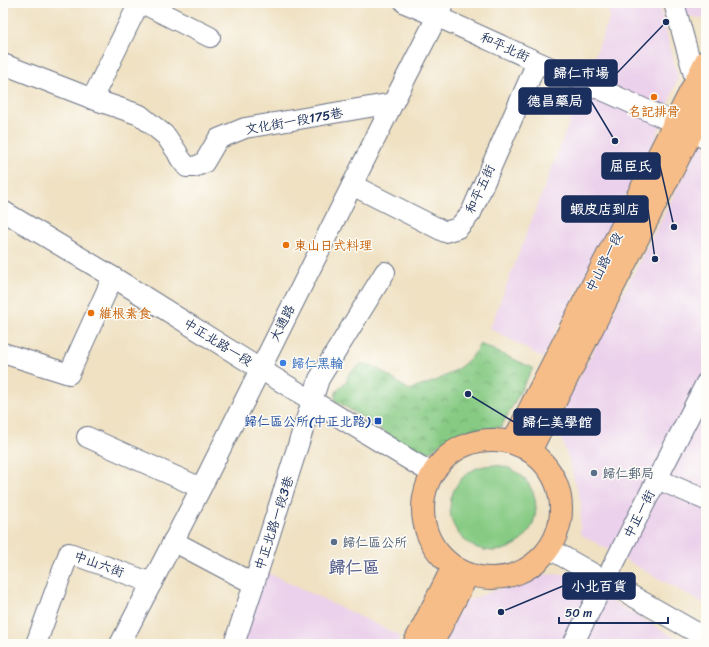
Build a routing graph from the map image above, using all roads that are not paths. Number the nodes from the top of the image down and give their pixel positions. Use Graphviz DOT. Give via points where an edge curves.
graph roads {
  1 [pos="140,3"];
  2 [pos="405,3"];
  3 [pos="674,3"];
  4 [pos="441,10"];
  5 [pos="210,37"];
  6 [pos="706,61"];
  7 [pos="537,62"];
  8 [pos="3,64"];
  9 [pos="695,83"];
  10 [pos="92,99"];
  11 [pos="393,103"];
  12 [pos="705,106"];
  13 [pos="691,131"];
  14 [pos="352,185"];
  15 [pos="3,211"];
  16 [pos="385,272"];
  17 [pos="113,277"];
  18 [pos="3,353"];
  19 [pos="260,369"];
  20 [pos="706,383"];
  21 [pos="312,401"];
  22 [pos="87,437"];
  23 [pos="521,447"];
  24 [pos="433,474"];
  25 [pos="657,479"];
  26 [pos="201,488"];
  27 [pos="706,500"];
  28 [pos="173,541"];
  29 [pos="548,548"];
  30 [pos="461,570"];
  31 [pos="605,581"];
  32 [pos="152,583"];
  33 [pos="254,584"];
  34 [pos="706,638"];
  35 [pos="36,644"];
  36 [pos="120,644"];
  37 [pos="234,644"];
  38 [pos="414,644"];
  39 [pos="432,644"];
  40 [pos="573,644"];
  1 -- 5 [label="street"];
  1 -- 10 [label="street"];
  2 -- 4 [label="street, 和平北街"];
  3 -- 9 [label="street"];
  4 -- 7 [label="street, 和平北街"];
  4 -- 11 [label="street, 大通路"];
  6 -- 9 [label="main road, 中山路一段"];
  7 -- 13 [label="street, 和平北街"];
  7 -- 14 [label="street, 和平五街" via="471,213 458,228 445,232"];
  8 -- 10 [label="street, 文化街一段175巷"];
  9 -- 12 [label="street"];
  9 -- 13 [label="main road, 中山路一段"];
  10 -- 11 [label="street, 文化街一段175巷" via="140,115 166,136 187,167 204,163 218,139 245,128"];
  11 -- 14 [label="street, 大通路"];
  12 -- 13 [label="main road, 中山路一段"];
  13 -- 23 [label="main road, 中山路一段"];
  14 -- 19 [label="street, 大通路"];
  15 -- 17 [label="street, 中正北路一段"];
  16 -- 21 [label="street, 中正北路一段3巷" via="319,379"];
  17 -- 18 [label="street" via="69,374"];
  17 -- 19 [label="street, 中正北路一段"];
  19 -- 21 [label="street, 中正北路一段"];
  19 -- 26 [label="street, 大通路"];
  20 -- 25 [label="street, 中正一街"];
  21 -- 24 [label="street, 中正北路一段"];
  21 -- 33 [label="street, 中正北路一段3巷"];
  22 -- 26 [label="street"];
  23 -- 24 [label="main road" via="500,440 468,444 452,453"];
  23 -- 29 [label="main road" via="542,461 557,488 560,520"];
  24 -- 30 [label="main road" via="424,495 426,530 444,560"];
  25 -- 27 [label="street"];
  25 -- 31 [label="street, 中正一街"];
  26 -- 28 [label="street, 大通路"];
  28 -- 32 [label="street, 大通路"];
  28 -- 33 [label="street"];
  29 -- 30 [label="main road" via="526,569 512,575 483,578"];
  29 -- 31 [label="street"];
  30 -- 38 [label="main road"];
  30 -- 39 [label="main road"];
  31 -- 34 [label="street"];
  31 -- 40 [label="street, 中正一街"];
  32 -- 35 [label="street, 中山六街" via="69,553"];
  32 -- 36 [label="street, 大通路"];
  33 -- 37 [label="street, 中正北路一段3巷"];
}
